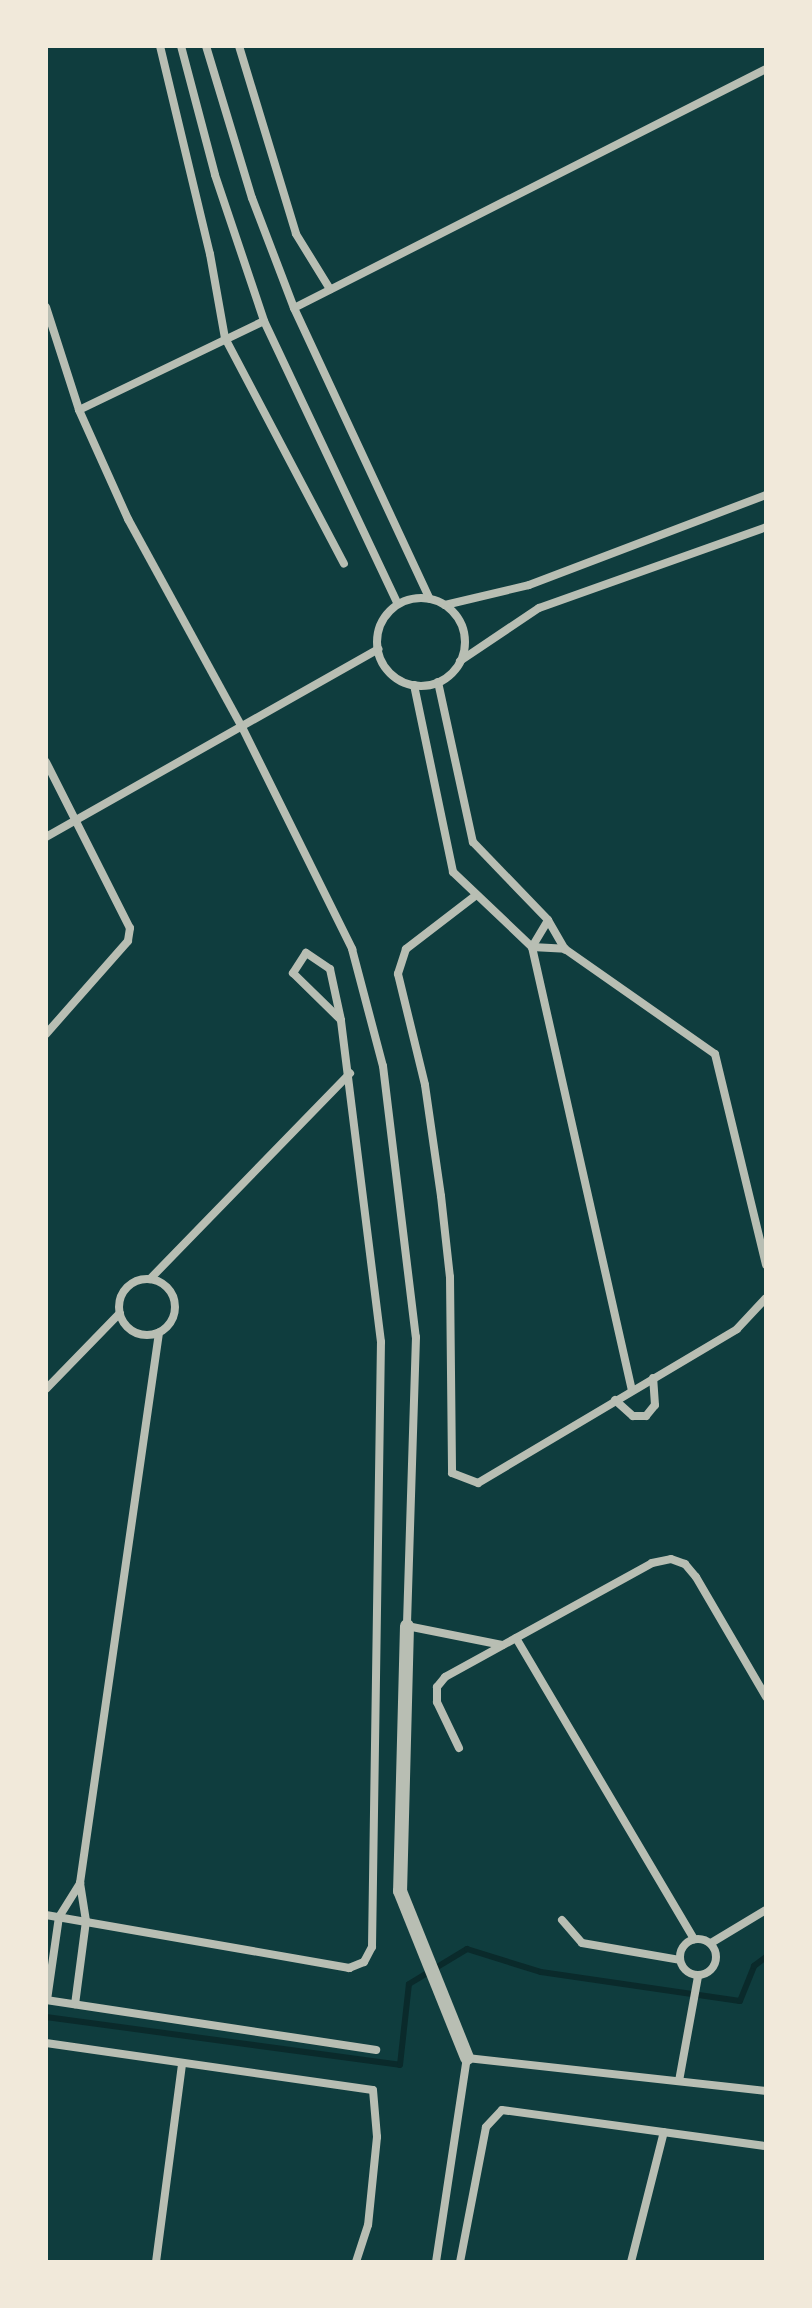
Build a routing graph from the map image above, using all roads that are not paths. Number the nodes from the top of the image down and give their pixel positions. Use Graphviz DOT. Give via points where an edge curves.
graph roads {
  1 [pos="160,46"];
  2 [pos="181,46"];
  3 [pos="206,46"];
  4 [pos="239,46"];
  5 [pos="766,69"];
  6 [pos="330,289"];
  7 [pos="46,307"];
  8 [pos="294,308"];
  9 [pos="264,321"];
  10 [pos="225,338"];
  11 [pos="79,410"];
  12 [pos="766,495"];
  13 [pos="766,527"];
  14 [pos="344,564"];
  15 [pos="430,599"];
  16 [pos="398,604"];
  17 [pos="445,605"];
  18 [pos="378,649"];
  19 [pos="460,661"];
  20 [pos="438,682"];
  21 [pos="414,685"];
  22 [pos="243,729"];
  23 [pos="46,762"];
  24 [pos="79,821"];
  25 [pos="46,837"];
  26 [pos="475,896"];
  27 [pos="548,920"];
  28 [pos="532,947"];
  29 [pos="565,949"];
  30 [pos="341,1020"];
  31 [pos="46,1034"];
  32 [pos="350,1073"];
  33 [pos="766,1265"];
  34 [pos="150,1279"];
  35 [pos="766,1298"];
  36 [pos="120,1313"];
  37 [pos="159,1333"];
  38 [pos="653,1378"];
  39 [pos="46,1389"];
  40 [pos="632,1390"];
  41 [pos="615,1400"];
  42 [pos="407,1626"];
  43 [pos="516,1638"];
  44 [pos="502,1645"];
  45 [pos="766,1697"];
  46 [pos="459,1748"];
  47 [pos="80,1883"];
  48 [pos="766,1910"];
  49 [pos="46,1915"];
  50 [pos="59,1917"];
  51 [pos="562,1920"];
  52 [pos="86,1921"];
  53 [pos="694,1939"];
  54 [pos="711,1943"];
  55 [pos="680,1960"];
  56 [pos="698,1979"];
  57 [pos="47,2000"];
  58 [pos="75,2004"];
  59 [pos="46,2043"];
  60 [pos="376,2050"];
  61 [pos="467,2058"];
  62 [pos="182,2064"];
  63 [pos="679,2081"];
  64 [pos="766,2091"];
  65 [pos="664,2132"];
  66 [pos="766,2146"];
  67 [pos="156,2262"];
  68 [pos="356,2262"];
  69 [pos="436,2262"];
  70 [pos="460,2262"];
  71 [pos="631,2262"];
  1 -- 10 [label="street"];
  2 -- 9 [label="street" via="215,175"];
  3 -- 8 [label="street" via="252,198"];
  4 -- 6 [label="street" via="296,234"];
  5 -- 6 [label="street"];
  6 -- 8 [label="street"];
  7 -- 11 [label="street"];
  8 -- 15 [label="street"];
  9 -- 10 [label="street"];
  9 -- 16 [label="street"];
  10 -- 11 [label="street"];
  10 -- 14 [label="street"];
  11 -- 22 [label="street" via="128,519"];
  12 -- 17 [label="street" via="529,585"];
  13 -- 19 [label="street" via="539,608"];
  15 -- 16 [label="street"];
  15 -- 17 [label="street"];
  16 -- 18 [label="street" via="381,623"];
  17 -- 19 [label="street" via="461,624"];
  18 -- 21 [label="street" via="390,672"];
  18 -- 22 [label="street"];
  19 -- 20 [label="street"];
  20 -- 21 [label="street"];
  20 -- 27 [label="street" via="473,842"];
  21 -- 26 [label="street" via="449,862"];
  22 -- 24 [label="street"];
  22 -- 42 [label="street" via="345,928 383,1066 416,1337"];
  23 -- 24 [label="street"];
  24 -- 25 [label="street"];
  24 -- 31 [label="street" via="127,916 130,936"];
  26 -- 28 [label="street"];
  26 -- 41 [label="street" via="406,949 398,974 425,1085 448,1263 448,1465 458,1479 478,1483"];
  27 -- 28 [label="street"];
  27 -- 29 [label="street"];
  28 -- 29 [label="street"];
  28 -- 40 [label="street"];
  29 -- 33 [label="street" via="715,1054"];
  30 -- 30 [label="street" via="293,973 306,953 330,969"];
  30 -- 32 [label="street"];
  32 -- 34 [label="street"];
  32 -- 52 [label="street" via="381,1342 372,1947 364,1962 349,1968"];
  34 -- 36 [label="street" via="123,1292"];
  34 -- 37 [label="street" via="162,1283 175,1303 169,1326"];
  35 -- 38 [label="street" via="737,1329"];
  36 -- 37 [label="street" via="139,1334"];
  36 -- 39 [label="street"];
  37 -- 47 [label="street"];
  38 -- 40 [label="street"];
  38 -- 41 [label="street" via="655,1405 646,1416 633,1416"];
  40 -- 41 [label="street"];
  42 -- 44 [label="street"];
  42 -- 61 [label="street" via="398,1870 419,1949"];
  43 -- 44 [label="street"];
  43 -- 45 [label="street" via="652,1563 671,1559 685,1564 696,1577"];
  43 -- 53 [label="street"];
  44 -- 46 [label="street" via="445,1677 437,1687 437,1702"];
  47 -- 50 [label="street"];
  47 -- 52 [label="street"];
  48 -- 54 [label="street"];
  49 -- 50 [label="street"];
  50 -- 52 [label="street"];
  50 -- 57 [label="street"];
  51 -- 55 [label="street" via="582,1943"];
  52 -- 58 [label="street"];
  53 -- 54 [label="street"];
  53 -- 55 [label="street" via="686,1943"];
  54 -- 56 [label="street" via="717,1959"];
  55 -- 56 [label="street"];
  56 -- 63 [label="street"];
  57 -- 58 [label="street"];
  58 -- 60 [label="street"];
  59 -- 62 [label="street"];
  61 -- 63 [label="street"];
  61 -- 69 [label="street"];
  62 -- 67 [label="street"];
  62 -- 68 [label="street" via="373,2090 375,2151 368,2225"];
  63 -- 64 [label="street"];
  65 -- 66 [label="street"];
  65 -- 70 [label="street" via="510,2110 493,2114 486,2127"];
  65 -- 71 [label="street"];
}
